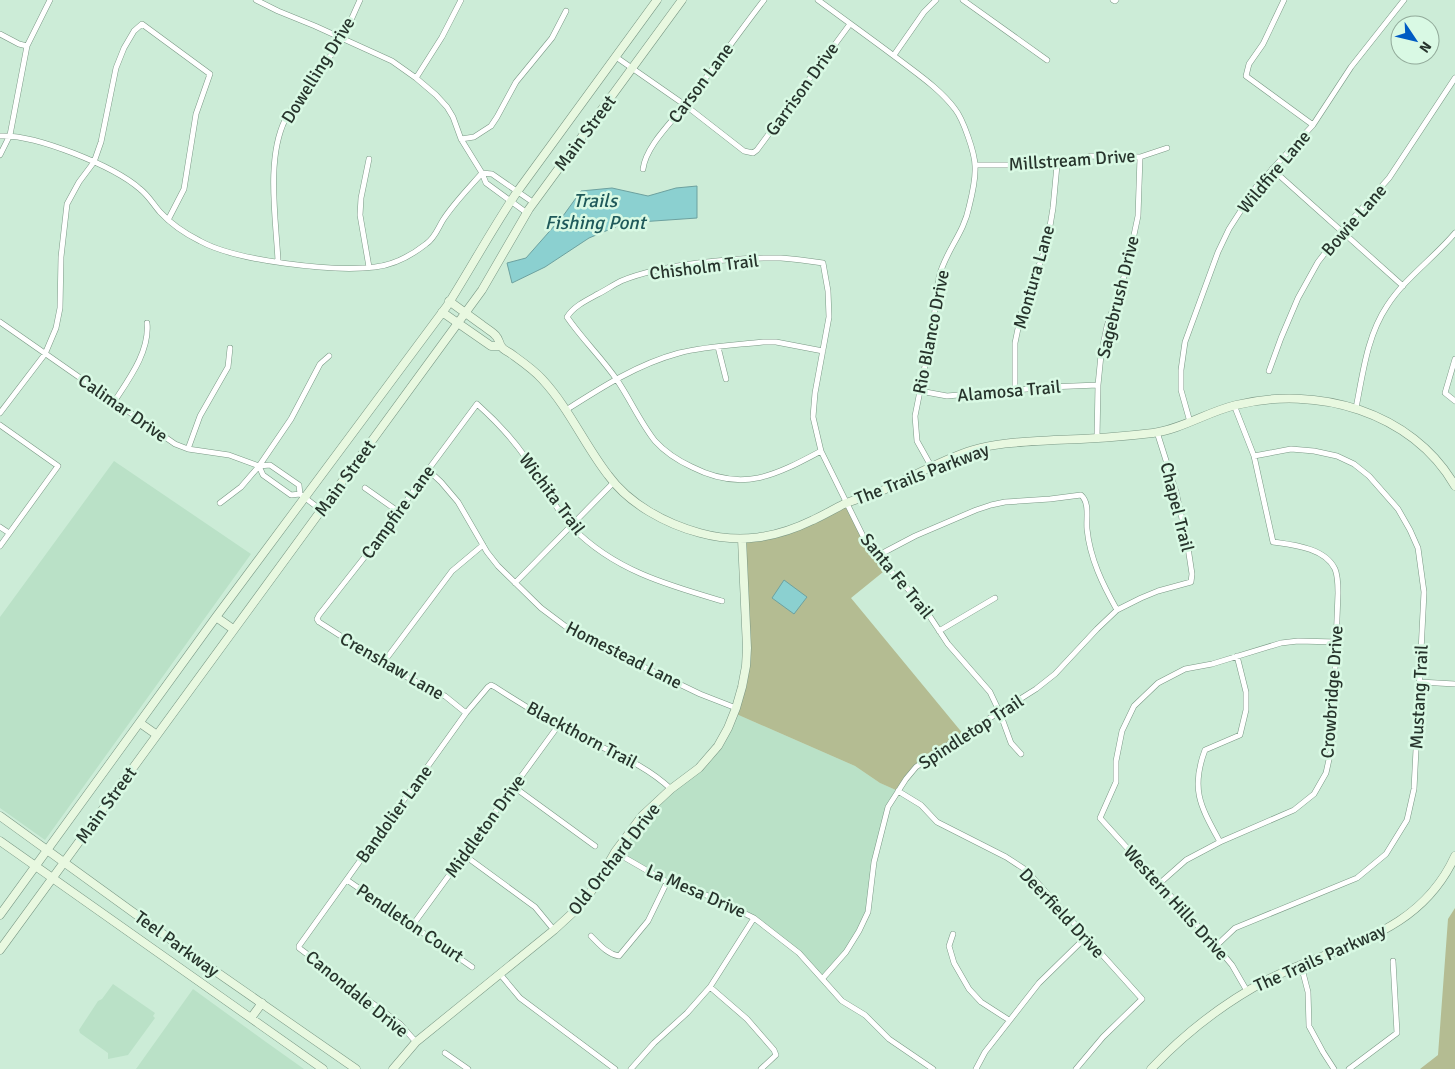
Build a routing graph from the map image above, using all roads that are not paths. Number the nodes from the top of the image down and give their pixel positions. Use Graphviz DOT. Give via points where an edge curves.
graph roads {
  1 [pos="50,0"];
  2 [pos="360,0"];
  3 [pos="461,0"];
  4 [pos="658,0"];
  5 [pos="682,0"];
  6 [pos="764,0"];
  7 [pos="818,0"];
  8 [pos="936,0"];
  9 [pos="963,0"];
  10 [pos="1284,0"];
  11 [pos="1404,0"];
  12 [pos="259,1"];
  13 [pos="566,11"];
  14 [pos="850,24"];
  15 [pos="0,34"];
  16 [pos="342,38"];
  17 [pos="27,46"];
  18 [pos="894,55"];
  19 [pos="616,57"];
  20 [pos="1047,60"];
  21 [pos="633,69"];
  22 [pos="416,78"];
  23 [pos="1455,78"];
  24 [pos="685,106"];
  25 [pos="1313,125"];
  26 [pos="10,135"];
  27 [pos="0,136"];
  28 [pos="461,139"];
  29 [pos="1167,148"];
  30 [pos="0,155"];
  31 [pos="1140,157"];
  32 [pos="369,159"];
  33 [pos="94,162"];
  34 [pos="975,165"];
  35 [pos="1057,165"];
  36 [pos="643,169"];
  37 [pos="1272,169"];
  38 [pos="482,173"];
  39 [pos="517,192"];
  40 [pos="511,202"];
  41 [pos="534,203"];
  42 [pos="527,213"];
  43 [pos="168,220"];
  44 [pos="1342,231"];
  45 [pos="1455,233"];
  46 [pos="278,261"];
  47 [pos="823,262"];
  48 [pos="369,267"];
  49 [pos="1403,286"];
  50 [pos="449,301"];
  51 [pos="442,312"];
  52 [pos="465,313"];
  53 [pos="0,322"];
  54 [pos="458,322"];
  55 [pos="146,323"];
  56 [pos="501,346"];
  57 [pos="718,347"];
  58 [pos="230,348"];
  59 [pos="822,351"];
  60 [pos="45,354"];
  61 [pos="329,356"];
  62 [pos="1455,359"];
  63 [pos="1270,371"];
  64 [pos="616,379"];
  65 [pos="726,379"];
  66 [pos="1098,385"];
  67 [pos="1015,390"];
  68 [pos="920,391"];
  69 [pos="1455,401"];
  70 [pos="114,402"];
  71 [pos="477,404"];
  72 [pos="1234,405"];
  73 [pos="1356,408"];
  74 [pos="566,410"];
  75 [pos="0,413"];
  76 [pos="1190,422"];
  77 [pos="0,425"];
  78 [pos="1157,432"];
  79 [pos="1098,438"];
  80 [pos="188,449"];
  81 [pos="821,451"];
  82 [pos="1254,456"];
  83 [pos="259,466"];
  84 [pos="931,466"];
  85 [pos="428,470"];
  86 [pos="614,482"];
  87 [pos="1455,486"];
  88 [pos="365,488"];
  89 [pos="302,496"];
  90 [pos="220,503"];
  91 [pos="846,503"];
  92 [pos="321,510"];
  93 [pos="399,512"];
  94 [pos="571,526"];
  95 [pos="0,528"];
  96 [pos="9,534"];
  97 [pos="742,539"];
  98 [pos="483,545"];
  99 [pos="0,546"];
  100 [pos="877,556"];
  101 [pos="1191,582"];
  102 [pos="515,583"];
  103 [pos="995,598"];
  104 [pos="722,601"];
  105 [pos="1118,610"];
  106 [pos="216,617"];
  107 [pos="317,619"];
  108 [pos="233,629"];
  109 [pos="939,631"];
  110 [pos="1336,642"];
  111 [pos="1237,656"];
  112 [pos="383,663"];
  113 [pos="1420,682"];
  114 [pos="1455,684"];
  115 [pos="491,685"];
  116 [pos="736,708"];
  117 [pos="1000,713"];
  118 [pos="466,714"];
  119 [pos="140,723"];
  120 [pos="558,726"];
  121 [pos="157,735"];
  122 [pos="1021,754"];
  123 [pos="514,787"];
  124 [pos="671,789"];
  125 [pos="898,791"];
  126 [pos="0,816"];
  127 [pos="0,841"];
  128 [pos="1220,842"];
  129 [pos="596,846"];
  130 [pos="47,849"];
  131 [pos="615,852"];
  132 [pos="464,855"];
  133 [pos="1455,856"];
  134 [pos="64,862"];
  135 [pos="35,865"];
  136 [pos="53,878"];
  137 [pos="347,880"];
  138 [pos="667,882"];
  139 [pos="1160,883"];
  140 [pos="0,914"];
  141 [pos="754,918"];
  142 [pos="412,926"];
  143 [pos="554,930"];
  144 [pos="953,934"];
  145 [pos="591,936"];
  146 [pos="1086,937"];
  147 [pos="299,946"];
  148 [pos="1216,946"];
  149 [pos="0,950"];
  150 [pos="1393,961"];
  151 [pos="1301,965"];
  152 [pos="472,967"];
  153 [pos="500,974"];
  154 [pos="823,978"];
  155 [pos="710,987"];
  156 [pos="1247,991"];
  157 [pos="262,1003"];
  158 [pos="251,1018"];
  159 [pos="1008,1020"];
  160 [pos="416,1042"];
  161 [pos="445,1053"];
  162 [pos="323,1069"];
  163 [pos="356,1069"];
  164 [pos="393,1069"];
  165 [pos="468,1069"];
  166 [pos="615,1069"];
  167 [pos="631,1069"];
  168 [pos="761,1069"];
  169 [pos="933,1069"];
  170 [pos="976,1069"];
  171 [pos="1076,1069"];
  172 [pos="1151,1069"];
  173 [pos="1334,1069"];
  174 [pos="1349,1069"];
  1 -- 17 [label="street"];
  2 -- 16 [label="street, Dowelling Drive"];
  3 -- 22 [label="street"];
  4 -- 19 [label="main road, Main Street"];
  5 -- 21 [label="main road, Main Street"];
  6 -- 24 [label="street, Carson Lane"];
  7 -- 14 [label="street, Rio Blanco Drive"];
  8 -- 18 [label="street"];
  9 -- 20 [label="street"];
  10 -- 25 [label="street" via="1263,44 1249,64 1246,76"];
  11 -- 25 [label="street, Wildfire Lane" via="1351,67"];
  12 -- 16 [label="street"];
  13 -- 28 [label="street" via="552,38 512,87 491,126 474,137"];
  14 -- 18 [label="street, Rio Blanco Drive"];
  14 -- 24 [label="street, Garrison Drive" via="753,153 744,152"];
  15 -- 17 [label="street"];
  16 -- 22 [label="street" via="392,60"];
  16 -- 46 [label="street, Dowelling Drive" via="294,106 280,134 274,182"];
  17 -- 26 [label="street"];
  18 -- 34 [label="street, Rio Blanco Drive" via="956,109 966,130"];
  19 -- 21 [label="street"];
  19 -- 39 [label="main road, Main Street"];
  21 -- 24 [label="street"];
  21 -- 41 [label="main road, Main Street"];
  22 -- 28 [label="street" via="447,107"];
  23 -- 44 [label="street, Bowie Lane" via="1389,178"];
  24 -- 36 [label="street, Carson Lane" via="649,151"];
  25 -- 37 [label="street, Wildfire Lane"];
  26 -- 27 [label="street"];
  26 -- 30 [label="street"];
  26 -- 33 [label="street" via="56,147"];
  28 -- 38 [label="street"];
  29 -- 31 [label="street, Millstream Drive"];
  31 -- 35 [label="street, Millstream Drive" via="1091,156"];
  31 -- 66 [label="street, Sagebrush Drive" via="1138,216 1127,268 1107,326"];
  32 -- 48 [label="street" via="360,215"];
  33 -- 43 [label="street" via="139,188"];
  33 -- 43 [label="street" via="104,132 116,68 134,30 142,24 210,74 196,114 184,189"];
  33 -- 60 [label="street" via="67,204 60,308"];
  34 -- 35 [label="street, Millstream Drive"];
  34 -- 68 [label="street, Rio Blanco Drive" via="969,210 939,277"];
  35 -- 67 [label="street, Montura Lane" via="1047,244 1022,314 1016,343"];
  37 -- 44 [label="street"];
  37 -- 76 [label="street, Wildfire Lane" via="1229,228 1185,342 1181,390"];
  38 -- 39 [label="street" via="492,174"];
  38 -- 40 [label="street" via="486,183"];
  38 -- 48 [label="street" via="428,243 391,263"];
  39 -- 40 [label="main road, Main Street"];
  39 -- 41 [label="street"];
  40 -- 42 [label="street"];
  40 -- 50 [label="main road, Main Street"];
  41 -- 42 [label="main road, Main Street"];
  42 -- 52 [label="main road, Main Street"];
  43 -- 46 [label="street" via="205,244"];
  44 -- 49 [label="street"];
  44 -- 63 [label="street, Bowie Lane" via="1318,262 1298,298"];
  45 -- 49 [label="street"];
  46 -- 48 [label="street" via="347,269"];
  47 -- 59 [label="street, Santa Fe Trail" via="829,317"];
  47 -- 64 [label="street, Chisholm Trail" via="759,259 659,270 621,281 580,304 567,317"];
  49 -- 73 [label="street" via="1387,306 1372,336"];
  50 -- 51 [label="main road, Main Street"];
  50 -- 52 [label="main road, The Trails Parkway"];
  51 -- 54 [label="main road, The Trails Parkway"];
  51 -- 89 [label="main road, Main Street"];
  52 -- 54 [label="main road, Main Street"];
  52 -- 56 [label="main road, The Trails Parkway" via="497,337"];
  53 -- 60 [label="street, Calimar Drive"];
  54 -- 56 [label="main road, The Trails Parkway" via="491,346"];
  54 -- 92 [label="main road, Main Street"];
  55 -- 70 [label="street" via="146,336 135,369"];
  56 -- 74 [label="main road, The Trails Parkway" via="541,378"];
  57 -- 59 [label="street" via="776,342"];
  57 -- 64 [label="street" via="678,353"];
  57 -- 65 [label="street"];
  58 -- 80 [label="street" via="228,367 200,416"];
  59 -- 81 [label="street, Santa Fe Trail" via="813,417"];
  60 -- 70 [label="street, Calimar Drive"];
  60 -- 75 [label="street"];
  61 -- 83 [label="street" via="320,364 291,419"];
  62 -- 69 [label="street" via="1445,393"];
  64 -- 74 [label="street"];
  64 -- 81 [label="street" via="655,441 674,458 710,475 742,480 764,477"];
  66 -- 67 [label="street, Alamosa Trail"];
  66 -- 79 [label="street, Sagebrush Drive"];
  67 -- 68 [label="street, Alamosa Trail" via="947,396"];
  68 -- 84 [label="street, Rio Blanco Drive" via="915,433"];
  70 -- 80 [label="street, Calimar Drive" via="170,441"];
  71 -- 85 [label="street, Campfire Lane"];
  71 -- 94 [label="street, Wichita Trail" via="525,457"];
  72 -- 73 [label="main road, The Trails Parkway" via="1286,397"];
  72 -- 76 [label="main road, The Trails Parkway"];
  72 -- 82 [label="street"];
  73 -- 87 [label="main road, The Trails Parkway" via="1411,437 1438,462"];
  74 -- 86 [label="main road, The Trails Parkway"];
  76 -- 78 [label="main road, The Trails Parkway"];
  77 -- 96 [label="street" via="58,466"];
  78 -- 79 [label="main road, The Trails Parkway"];
  78 -- 101 [label="street, Chapel Trail" via="1176,492"];
  79 -- 84 [label="main road, The Trails Parkway" via="989,446"];
  80 -- 83 [label="street, Calimar Drive" via="229,456"];
  81 -- 91 [label="street, Santa Fe Trail"];
  82 -- 110 [label="street, Crowbridge Drive" via="1273,542 1312,551 1326,558 1336,570"];
  82 -- 113 [label="street, Mustang Trail" via="1291,449 1337,456 1369,476 1398,510 1418,548 1422,569"];
  83 -- 89 [label="street, Calimar Drive" via="263,475 291,496"];
  83 -- 89 [label="street, Calimar Drive" via="270,465 295,482"];
  83 -- 90 [label="street" via="241,487"];
  84 -- 91 [label="main road, The Trails Parkway" via="887,488"];
  85 -- 93 [label="street, Campfire Lane"];
  85 -- 98 [label="street, Homestead Lane" via="458,502"];
  86 -- 94 [label="street"];
  86 -- 97 [label="main road, The Trails Parkway" via="664,520 702,534"];
  88 -- 93 [label="street"];
  89 -- 92 [label="street, Calimar Drive"];
  89 -- 106 [label="main road, Main Street"];
  91 -- 97 [label="main road, The Trails Parkway" via="791,529"];
  91 -- 100 [label="street, Santa Fe Trail"];
  92 -- 108 [label="main road, Main Street"];
  93 -- 107 [label="street, Campfire Lane"];
  94 -- 102 [label="street"];
  94 -- 104 [label="street, Wichita Trail" via="609,558 635,572"];
  95 -- 96 [label="street"];
  96 -- 99 [label="street"];
  97 -- 116 [label="main road, Old Orchard Drive" via="747,648"];
  98 -- 102 [label="street, Homestead Lane"];
  98 -- 112 [label="street" via="452,572"];
  100 -- 105 [label="street" via="915,536 991,505 1078,495 1086,502 1087,530 1097,571"];
  100 -- 109 [label="street, Santa Fe Trail" via="921,603"];
  101 -- 105 [label="street, Spindletop Trail" via="1149,594"];
  102 -- 116 [label="street, Homestead Lane" via="559,622 592,642"];
  103 -- 109 [label="street"];
  105 -- 117 [label="street, Spindletop Trail" via="1055,674"];
  106 -- 108 [label="main road"];
  106 -- 119 [label="main road, Main Street"];
  107 -- 112 [label="street, Crenshaw Lane"];
  108 -- 121 [label="main road, Main Street"];
  109 -- 117 [label="street, Santa Fe Trail" via="990,692"];
  110 -- 111 [label="street" via="1281,643"];
  110 -- 128 [label="street, Crowbridge Drive" via="1332,746 1326,773 1314,794 1294,810"];
  111 -- 128 [label="street" via="1246,692 1240,735 1205,750 1197,779 1203,811"];
  111 -- 139 [label="street, Western Hills Drive" via="1185,669 1158,684 1134,706 1122,731 1116,782 1100,818"];
  112 -- 118 [label="street, Crenshaw Lane" via="445,696"];
  113 -- 114 [label="street"];
  113 -- 148 [label="street, Mustang Trail" via="1414,790 1407,820 1386,854 1357,878 1235,928"];
  115 -- 118 [label="street, Bandolier Lane"];
  115 -- 120 [label="street, Blackthorn Trail"];
  116 -- 124 [label="main road, Old Orchard Drive" via="718,746 699,768"];
  117 -- 122 [label="street, Santa Fe Trail" via="1012,743"];
  117 -- 125 [label="street, Spindletop Trail" via="916,767"];
  118 -- 137 [label="street, Bandolier Lane"];
  119 -- 121 [label="main road"];
  119 -- 130 [label="main road, Main Street"];
  120 -- 123 [label="street, Middleton Drive"];
  120 -- 124 [label="street, Blackthorn Trail" via="632,761"];
  121 -- 134 [label="main road, Main Street"];
  123 -- 129 [label="street"];
  123 -- 132 [label="street, Middleton Drive"];
  124 -- 131 [label="main road, Old Orchard Drive" via="642,816"];
  125 -- 146 [label="street, Deerfield Drive" via="921,805 937,822 1026,870"];
  125 -- 154 [label="street, Spindletop Trail" via="888,807 874,862 868,912 846,952"];
  126 -- 130 [label="main road, Teel Parkway"];
  127 -- 135 [label="main road, Teel Parkway"];
  128 -- 139 [label="street, Crowbridge Drive" via="1186,860"];
  130 -- 134 [label="main road, Teel Parkway"];
  130 -- 135 [label="main road, Main Street"];
  131 -- 138 [label="street, La Mesa Drive"];
  131 -- 143 [label="main road, Old Orchard Drive" via="579,907"];
  132 -- 142 [label="street, Middleton Drive"];
  132 -- 143 [label="street" via="535,907"];
  133 -- 151 [label="main road, The Trails Parkway" via="1426,898 1393,925 1362,942"];
  134 -- 136 [label="main road, Main Street"];
  134 -- 157 [label="main road, Teel Parkway"];
  135 -- 136 [label="main road, Teel Parkway"];
  135 -- 140 [label="main road, Main Street"];
  136 -- 149 [label="main road, Main Street"];
  136 -- 158 [label="main road, Teel Parkway"];
  137 -- 142 [label="street, Pendleton Court"];
  137 -- 147 [label="street, Bandolier Lane"];
  138 -- 141 [label="street, La Mesa Drive" via="706,895"];
  138 -- 145 [label="street" via="648,921 619,956 602,948"];
  139 -- 148 [label="street, Western Hills Drive"];
  141 -- 154 [label="street, La Mesa Drive" via="799,953"];
  141 -- 155 [label="street"];
  142 -- 152 [label="street, Pendleton Court"];
  143 -- 153 [label="main road, Old Orchard Drive"];
  144 -- 159 [label="street" via="950,946 954,963 969,989 981,1002"];
  146 -- 159 [label="street" via="1039,983"];
  146 -- 171 [label="street, Deerfield Drive" via="1142,999"];
  147 -- 160 [label="street, Canondale Drive" via="400,1024"];
  148 -- 156 [label="street, Western Hills Drive" via="1232,964"];
  150 -- 174 [label="street" via="1397,1033"];
  151 -- 156 [label="main road, The Trails Parkway"];
  151 -- 173 [label="street" via="1308,992 1309,1026"];
  153 -- 160 [label="main road, Old Orchard Drive"];
  153 -- 166 [label="street" via="520,998"];
  154 -- 169 [label="street, La Mesa Drive" via="842,1001 865,1015 889,1039"];
  155 -- 167 [label="street"];
  155 -- 168 [label="street" via="747,1019 774,1050 776,1055"];
  156 -- 172 [label="main road, The Trails Parkway" via="1195,1028"];
  157 -- 158 [label="main road"];
  157 -- 163 [label="main road, Teel Parkway"];
  158 -- 162 [label="main road, Teel Parkway"];
  159 -- 170 [label="street"];
  160 -- 164 [label="main road, Old Orchard Drive"];
  161 -- 165 [label="street"];
}
